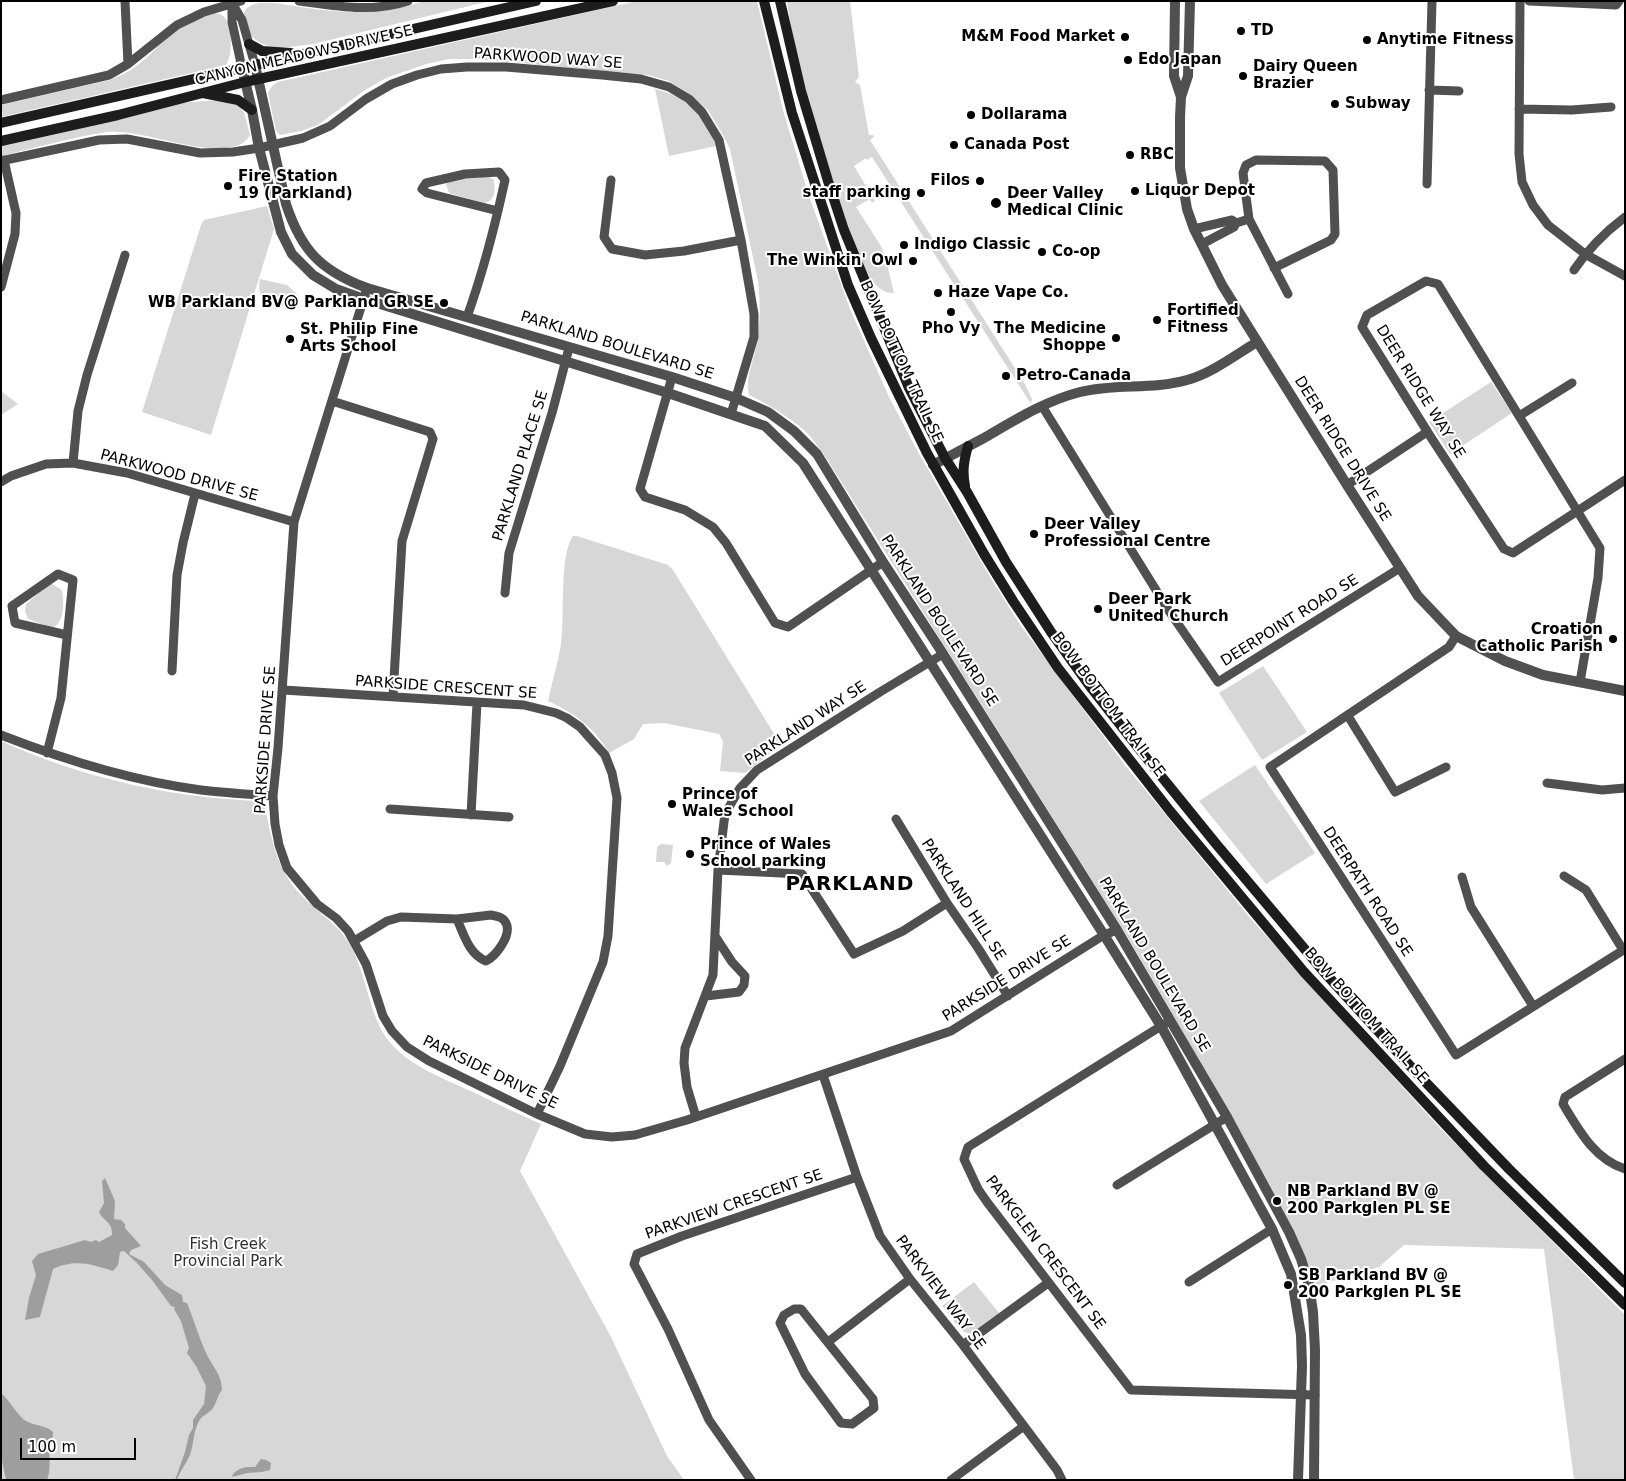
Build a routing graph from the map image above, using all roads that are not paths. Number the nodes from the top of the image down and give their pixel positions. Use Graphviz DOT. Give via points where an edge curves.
graph roads {
  1 [pos="125,1"];
  2 [pos="299,1"];
  3 [pos="408,1"];
  4 [pos="536,1"];
  5 [pos="613,1"];
  6 [pos="764,1"];
  7 [pos="1175,1"];
  8 [pos="1190,1"];
  9 [pos="1432,1"];
  10 [pos="1520,1"];
  11 [pos="1529,1"];
  12 [pos="1619,1"];
  13 [pos="235,2"];
  14 [pos="782,4"];
  15 [pos="249,44"];
  16 [pos="317,52"];
  17 [pos="128,64"];
  18 [pos="255,65"];
  19 [pos="242,68"];
  20 [pos="259,80"];
  21 [pos="245,82"];
  22 [pos="1429,90"];
  23 [pos="1459,90"];
  24 [pos="202,93"];
  25 [pos="1181,97"];
  26 [pos="1,100"];
  27 [pos="1611,107"];
  28 [pos="1519,109"];
  29 [pos="252,110"];
  30 [pos="1,123"];
  31 [pos="1,141"];
  32 [pos="274,145"];
  33 [pos="259,148"];
  34 [pos="2,160"];
  35 [pos="611,180"];
  36 [pos="1427,184"];
  37 [pos="498,212"];
  38 [pos="1625,217"];
  39 [pos="1249,219"];
  40 [pos="1236,223"];
  41 [pos="1194,229"];
  42 [pos="741,240"];
  43 [pos="1202,244"];
  44 [pos="1584,254"];
  45 [pos="125,255"];
  46 [pos="323,264"];
  47 [pos="1274,268"];
  48 [pos="1574,270"];
  49 [pos="313,275"];
  50 [pos="1625,276"];
  51 [pos="1,287"];
  52 [pos="367,288"];
  53 [pos="1288,294"];
  54 [pos="364,299"];
  55 [pos="467,317"];
  56 [pos="1257,342"];
  57 [pos="570,348"];
  58 [pos="566,362"];
  59 [pos="672,378"];
  60 [pos="1572,383"];
  61 [pos="668,393"];
  62 [pos="736,398"];
  63 [pos="332,402"];
  64 [pos="1042,406"];
  65 [pos="731,414"];
  66 [pos="1519,416"];
  67 [pos="1427,432"];
  68 [pos="968,446"];
  69 [pos="946,458"];
  70 [pos="73,463"];
  71 [pos="933,465"];
  72 [pos="1625,480"];
  73 [pos="1,482"];
  74 [pos="1346,484"];
  75 [pos="967,492"];
  76 [pos="195,494"];
  77 [pos="1578,509"];
  78 [pos="294,522"];
  79 [pos="883,562"];
  80 [pos="1400,568"];
  81 [pos="871,570"];
  82 [pos="505,593"];
  83 [pos="67,636"];
  84 [pos="1456,636"];
  85 [pos="943,654"];
  86 [pos="929,662"];
  87 [pos="172,671"];
  88 [pos="1580,682"];
  89 [pos="283,690"];
  90 [pos="1625,691"];
  91 [pos="393,696"];
  92 [pos="477,702"];
  93 [pos="1348,716"];
  94 [pos="1,735"];
  95 [pos="47,752"];
  96 [pos="1446,767"];
  97 [pos="1547,783"];
  98 [pos="1625,788"];
  99 [pos="273,796"];
  100 [pos="390,810"];
  101 [pos="471,815"];
  102 [pos="509,817"];
  103 [pos="896,820"];
  104 [pos="718,870"];
  105 [pos="1564,876"];
  106 [pos="1462,877"];
  107 [pos="947,903"];
  108 [pos="457,919"];
  109 [pos="1117,930"];
  110 [pos="1104,935"];
  111 [pos="715,936"];
  112 [pos="354,941"];
  113 [pos="1624,949"];
  114 [pos="706,996"];
  115 [pos="1008,996"];
  116 [pos="1533,1006"];
  117 [pos="1171,1021"];
  118 [pos="1161,1026"];
  119 [pos="1625,1059"];
  120 [pos="823,1075"];
  121 [pos="537,1114"];
  122 [pos="696,1117"];
  123 [pos="1227,1117"];
  124 [pos="1215,1124"];
  125 [pos="1625,1169"];
  126 [pos="857,1177"];
  127 [pos="1117,1185"];
  128 [pos="1272,1229"];
  129 [pos="910,1279"];
  130 [pos="1189,1282"];
  131 [pos="1048,1283"];
  132 [pos="1625,1283"];
  133 [pos="1625,1305"];
  134 [pos="828,1342"];
  135 [pos="963,1345"];
  136 [pos="1301,1395"];
  137 [pos="1315,1395"];
  138 [pos="1024,1426"];
  139 [pos="751,1480"];
  140 [pos="951,1480"];
  141 [pos="1062,1480"];
  142 [pos="1298,1480"];
  143 [pos="1314,1480"];
  1 -- 17 [label="street"];
  2 -- 3 [label="street" via="365,9"];
  4 -- 16 [label="main road, CANYON MEADOWS DRIVE SE"];
  5 -- 20 [label="main road, CANYON MEADOWS DRIVE SE"];
  6 -- 71 [label="main road, BOW BOTTOM TRAIL SE" via="792,113 848,285"];
  7 -- 25 [label="street, DEER RIDGE DRIVE SE" via="1174,76"];
  8 -- 25 [label="street, DEER RIDGE DRIVE SE" via="1188,76"];
  9 -- 22 [label="street"];
  10 -- 28 [label="street"];
  11 -- 12 [label="street" via="1616,5"];
  13 -- 15 [label="street"];
  13 -- 17 [label="street" via="177,25"];
  13 -- 19 [label="street" via="232,22"];
  14 -- 69 [label="main road, BOW BOTTOM TRAIL SE" via="811,126 844,230 909,388"];
  15 -- 16 [label="main road" via="262,51 278,53"];
  15 -- 18 [label="street"];
  16 -- 18 [label="main road, CANYON MEADOWS DRIVE SE"];
  17 -- 26 [label="street" via="108,75"];
  18 -- 19 [label="main road, CANYON MEADOWS DRIVE SE"];
  18 -- 20 [label="street, PARKLAND BOULEVARD SE"];
  19 -- 21 [label="street, PARKLAND BOULEVARD SE"];
  19 -- 30 [label="main road, CANYON MEADOWS DRIVE SE"];
  20 -- 21 [label="main road, CANYON MEADOWS DRIVE SE"];
  20 -- 32 [label="street, PARKLAND BOULEVARD SE"];
  21 -- 24 [label="main road, CANYON MEADOWS DRIVE SE"];
  21 -- 29 [label="street, PARKLAND BOULEVARD SE"];
  22 -- 23 [label="street"];
  22 -- 36 [label="street"];
  24 -- 29 [label="main road" via="238,100"];
  24 -- 31 [label="main road, CANYON MEADOWS DRIVE SE"];
  25 -- 41 [label="street, DEER RIDGE DRIVE SE" via="1180,168"];
  27 -- 28 [label="street"];
  28 -- 44 [label="street" via="1522,182 1548,225"];
  29 -- 33 [label="street, PARKLAND BOULEVARD SE"];
  32 -- 33 [label="street, PARKWOOD WAY SE"];
  32 -- 42 [label="street, PARKWOOD WAY SE" via="303,138 330,126 392,84 441,69 506,67 641,79 669,87 689,99 712,126 722,148"];
  32 -- 46 [label="street, PARKLAND BOULEVARD SE" via="293,225 309,252"];
  33 -- 34 [label="street, PARKWOOD WAY SE" via="200,152 128,139 98,140"];
  33 -- 49 [label="street, PARKLAND BOULEVARD SE" via="281,232 292,254"];
  34 -- 51 [label="street" via="16,213 15,234"];
  35 -- 42 [label="street" via="604,237 612,249 645,255"];
  37 -- 37 [label="street" via="506,180 499,172 426,182 422,189 426,193"];
  37 -- 55 [label="street"];
  38 -- 44 [label="street"];
  39 -- 40 [label="street"];
  39 -- 47 [label="street"];
  39 -- 47 [label="street" via="1243,173 1246,165 1256,160 1325,161 1333,170 1335,234 1332,240"];
  40 -- 41 [label="street" via="1232,220"];
  40 -- 43 [label="street"];
  41 -- 43 [label="street, DEER RIDGE DRIVE SE"];
  42 -- 62 [label="street, PARKWOOD WAY SE" via="754,314 754,337"];
  43 -- 56 [label="street, DEER RIDGE DRIVE SE"];
  44 -- 48 [label="street"];
  44 -- 50 [label="street"];
  45 -- 70 [label="street" via="82,393"];
  46 -- 49 [label="street"];
  46 -- 52 [label="street, PARKLAND BOULEVARD SE" via="337,276"];
  47 -- 53 [label="street"];
  49 -- 54 [label="street, PARKLAND BOULEVARD SE" via="336,289"];
  52 -- 54 [label="street, PARKSIDE DRIVE SE"];
  52 -- 55 [label="street, PARKLAND BOULEVARD SE"];
  54 -- 58 [label="street, PARKLAND BOULEVARD SE"];
  54 -- 63 [label="street, PARKSIDE DRIVE SE"];
  55 -- 57 [label="street, PARKLAND BOULEVARD SE"];
  56 -- 64 [label="street" via="1211,371 1186,381 1082,391"];
  56 -- 74 [label="street, DEER RIDGE DRIVE SE"];
  57 -- 58 [label="street, PARKLAND PLACE SE"];
  57 -- 59 [label="street, PARKLAND BOULEVARD SE"];
  58 -- 61 [label="street, PARKLAND BOULEVARD SE"];
  58 -- 82 [label="street, PARKLAND PLACE SE" via="509,553"];
  59 -- 61 [label="street"];
  59 -- 62 [label="street, PARKLAND BOULEVARD SE"];
  60 -- 66 [label="street"];
  61 -- 65 [label="street, PARKLAND BOULEVARD SE"];
  61 -- 81 [label="street" via="640,489 645,497 685,510 712,528 726,543 775,623 788,627"];
  62 -- 65 [label="street, PARKWOOD WAY SE"];
  62 -- 79 [label="street, PARKLAND BOULEVARD SE" via="794,430 817,454"];
  63 -- 78 [label="street, PARKSIDE DRIVE SE"];
  63 -- 91 [label="street" via="430,432 433,439 402,542"];
  64 -- 68 [label="street"];
  64 -- 80 [label="street, DEERPOINT ROAD SE" via="1218,682"];
  65 -- 81 [label="street, PARKLAND BOULEVARD SE" via="765,426 803,463"];
  66 -- 67 [label="street, DEER RIDGE WAY SE" via="1438,284 1426,280 1366,315 1362,327"];
  66 -- 77 [label="street, DEER RIDGE WAY SE"];
  67 -- 74 [label="street"];
  67 -- 77 [label="street, DEER RIDGE WAY SE" via="1504,549 1513,552"];
  68 -- 69 [label="street"];
  68 -- 75 [label="main road" via="963,461"];
  69 -- 71 [label="street"];
  69 -- 75 [label="main road, BOW BOTTOM TRAIL SE"];
  70 -- 73 [label="street, PARKWOOD DRIVE SE" via="46,464"];
  70 -- 76 [label="street, PARKWOOD DRIVE SE" via="127,473"];
  71 -- 133 [label="main road, BOW BOTTOM TRAIL SE" via="984,554 1058,668 1170,811 1304,972 1484,1166"];
  72 -- 77 [label="street"];
  74 -- 80 [label="street, DEER RIDGE DRIVE SE"];
  75 -- 132 [label="main road, BOW BOTTOM TRAIL SE" via="1006,562 1061,646 1217,845 1324,972 1412,1068"];
  76 -- 78 [label="street, PARKWOOD DRIVE SE"];
  76 -- 87 [label="street" via="177,575"];
  77 -- 88 [label="street, DEER RIDGE WAY SE" via="1600,548"];
  78 -- 89 [label="street, PARKSIDE DRIVE SE"];
  79 -- 81 [label="street"];
  79 -- 85 [label="street, PARKLAND BOULEVARD SE"];
  80 -- 84 [label="street, DEER RIDGE DRIVE SE" via="1418,596"];
  81 -- 86 [label="street, PARKLAND BOULEVARD SE"];
  83 -- 83 [label="street" via="73,580 58,574 12,606 15,623"];
  83 -- 95 [label="street" via="61,698"];
  84 -- 88 [label="street, DEER RIDGE DRIVE SE" via="1543,675"];
  84 -- 93 [label="street, DEERPATH ROAD SE" via="1449,647"];
  85 -- 86 [label="street, PARKLAND WAY SE"];
  85 -- 109 [label="street, PARKLAND BOULEVARD SE"];
  86 -- 104 [label="street, PARKLAND WAY SE" via="747,779 725,814"];
  86 -- 110 [label="street, PARKLAND BOULEVARD SE"];
  88 -- 90 [label="street, DEER RIDGE DRIVE SE"];
  89 -- 91 [label="street, PARKSIDE CRESCENT SE"];
  89 -- 99 [label="street, PARKSIDE DRIVE SE"];
  91 -- 92 [label="street, PARKSIDE CRESCENT SE"];
  92 -- 101 [label="street"];
  92 -- 121 [label="street, PARKSIDE CRESCENT SE" via="524,705 567,718 580,727 605,755 617,798 608,936 603,962"];
  93 -- 96 [label="street" via="1395,792"];
  93 -- 116 [label="street, DEERPATH ROAD SE" via="1270,767 1456,1055"];
  94 -- 95 [label="street"];
  95 -- 99 [label="street" via="94,768 200,790"];
  97 -- 98 [label="street" via="1602,790"];
  99 -- 112 [label="street, PARKSIDE DRIVE SE" via="274,824 287,868"];
  100 -- 101 [label="street"];
  101 -- 102 [label="street"];
  103 -- 107 [label="street, PARKLAND HILL SE"];
  104 -- 107 [label="street" via="802,874 854,954 903,931"];
  104 -- 111 [label="street, PARKLAND WAY SE"];
  105 -- 113 [label="street" via="1586,890"];
  106 -- 116 [label="street" via="1472,907"];
  107 -- 115 [label="street, PARKLAND HILL SE"];
  108 -- 108 [label="street" via="478,958 486,962 493,958 500,950 507,931 506,923 491,915"];
  108 -- 112 [label="street" via="402,918 387,922"];
  109 -- 110 [label="street, PARKSIDE DRIVE SE"];
  109 -- 117 [label="street, PARKLAND BOULEVARD SE"];
  110 -- 115 [label="street, PARKSIDE DRIVE SE"];
  110 -- 118 [label="street, PARKLAND BOULEVARD SE"];
  111 -- 114 [label="street, PARKLAND WAY SE" via="713,975"];
  111 -- 114 [label="street" via="745,976 744,985 739,992"];
  112 -- 121 [label="street, PARKSIDE DRIVE SE" via="366,964 383,1016 408,1047 429,1061"];
  113 -- 116 [label="street, DEERPATH ROAD SE"];
  114 -- 122 [label="street, PARKLAND WAY SE" via="685,1048 687,1087"];
  115 -- 120 [label="street, PARKSIDE DRIVE SE" via="951,1031"];
  117 -- 118 [label="street, PARKGLEN CRESCENT SE"];
  117 -- 123 [label="street, PARKLAND BOULEVARD SE"];
  118 -- 124 [label="street, PARKLAND BOULEVARD SE"];
  118 -- 131 [label="street, PARKGLEN CRESCENT SE" via="968,1147 964,1159 978,1189"];
  119 -- 125 [label="street" via="1565,1098 1563,1104 1583,1138 1611,1164"];
  120 -- 122 [label="street, PARKSIDE DRIVE SE"];
  120 -- 126 [label="street, PARKVIEW WAY SE"];
  121 -- 122 [label="street, PARKSIDE DRIVE SE" via="585,1134 612,1137 635,1135"];
  123 -- 124 [label="street"];
  123 -- 137 [label="street, PARKLAND BOULEVARD SE" via="1301,1259 1314,1321"];
  124 -- 127 [label="street"];
  124 -- 128 [label="street, PARKLAND BOULEVARD SE"];
  126 -- 129 [label="street, PARKVIEW WAY SE" via="880,1236"];
  126 -- 139 [label="street, PARKVIEW CRESCENT SE" via="637,1254 634,1264 709,1420"];
  128 -- 130 [label="street"];
  128 -- 136 [label="street, PARKLAND BOULEVARD SE" via="1291,1274 1301,1335"];
  129 -- 134 [label="street"];
  129 -- 135 [label="street, PARKVIEW WAY SE"];
  131 -- 135 [label="street"];
  131 -- 136 [label="street, PARKGLEN CRESCENT SE" via="1131,1390"];
  134 -- 134 [label="street" via="873,1399 874,1408 852,1424 842,1423 805,1374 780,1323 784,1315 801,1309"];
  135 -- 138 [label="street, PARKVIEW WAY SE"];
  136 -- 137 [label="street, PARKGLEN CRESCENT SE"];
  136 -- 142 [label="street, PARKLAND BOULEVARD SE"];
  137 -- 143 [label="street, PARKLAND BOULEVARD SE"];
  138 -- 140 [label="street"];
  138 -- 141 [label="street, PARKVIEW WAY SE"];
}
